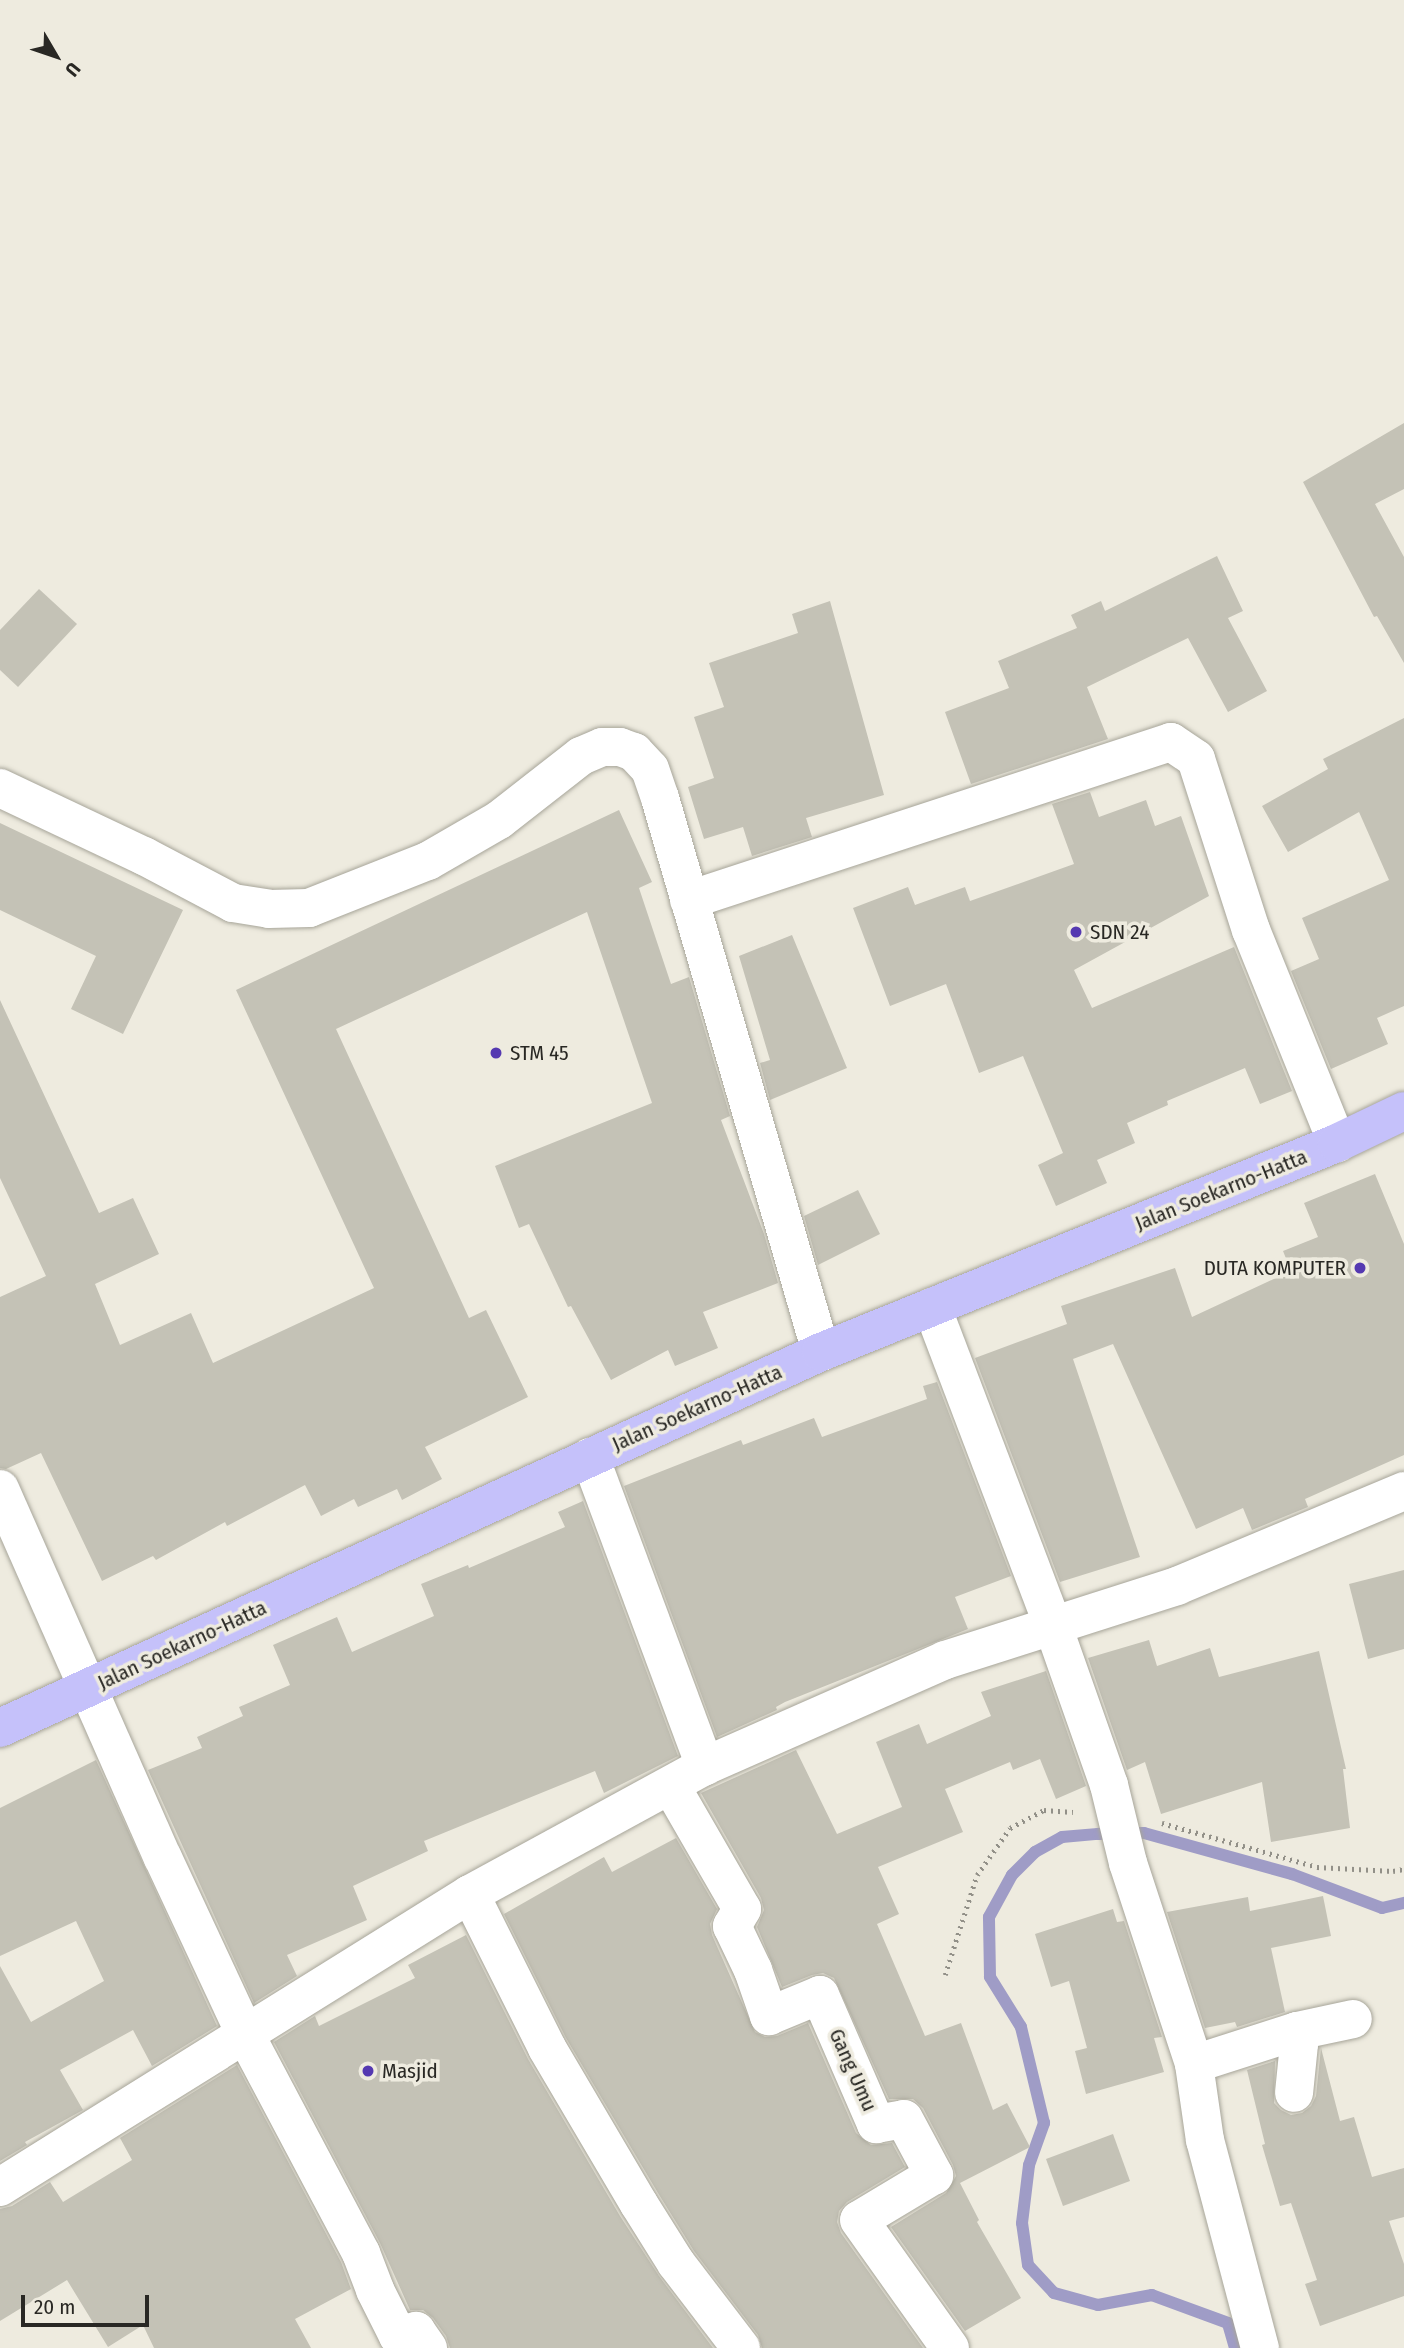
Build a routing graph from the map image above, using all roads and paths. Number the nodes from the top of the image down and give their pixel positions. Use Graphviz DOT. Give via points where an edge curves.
graph roads {
  1 [pos="0,788"];
  2 [pos="689,900"];
  3 [pos="1404,1111"];
  4 [pos="1338,1143"];
  5 [pos="932,1307"];
  6 [pos="821,1352"];
  7 [pos="590,1457"];
  8 [pos="0,1489"];
  9 [pos="1404,1491"];
  10 [pos="1053,1626"];
  11 [pos="90,1687"];
  12 [pos="0,1728"];
  13 [pos="705,1766"];
  14 [pos="671,1786"];
  15 [pos="470,1894"];
  16 [pos="1353,2019"];
  17 [pos="1297,2031"];
  18 [pos="245,2034"];
  19 [pos="1194,2064"];
  20 [pos="1294,2092"];
  21 [pos="0,2187"];
  22 [pos="428,2348"];
  23 [pos="741,2348"];
  24 [pos="950,2348"];
  25 [pos="1260,2348"];
  1 -- 2 [label="street" via="233,903 269,909 309,908 428,861 499,820 581,756 601,747 620,747 634,752 650,769"];
  2 -- 4 [label="street" via="1171,742 1196,759 1251,930"];
  2 -- 6 [label="street"];
  3 -- 4 [label="highway, Jalan Soekarno-Hatta"];
  4 -- 5 [label="highway, Jalan Soekarno-Hatta"];
  5 -- 6 [label="highway, Jalan Soekarno-Hatta"];
  5 -- 10 [label="street"];
  6 -- 7 [label="highway, Jalan Soekarno-Hatta"];
  7 -- 11 [label="highway, Jalan Soekarno-Hatta"];
  7 -- 13 [label="street"];
  8 -- 11 [label="street"];
  9 -- 10 [label="street" via="1177,1586"];
  10 -- 13 [label="street" via="945,1660"];
  10 -- 19 [label="street" via="1109,1785 1128,1863"];
  11 -- 12 [label="highway, Jalan Soekarno-Hatta"];
  11 -- 18 [label="street"];
  13 -- 14 [label="street"];
  14 -- 15 [label="street"];
  14 -- 24 [label="street, Gang Umu" via="742,1909 732,1926 769,2016 820,1995 876,2124 904,2119 934,2175 859,2220"];
  15 -- 18 [label="street"];
  15 -- 23 [label="street" via="547,2049 639,2204"];
  16 -- 17 [label="street"];
  17 -- 19 [label="street"];
  17 -- 20 [label="street"];
  18 -- 21 [label="street"];
  18 -- 22 [label="street" via="361,2253 398,2336 416,2331"];
  19 -- 25 [label="street" via="1205,2140"];
}
